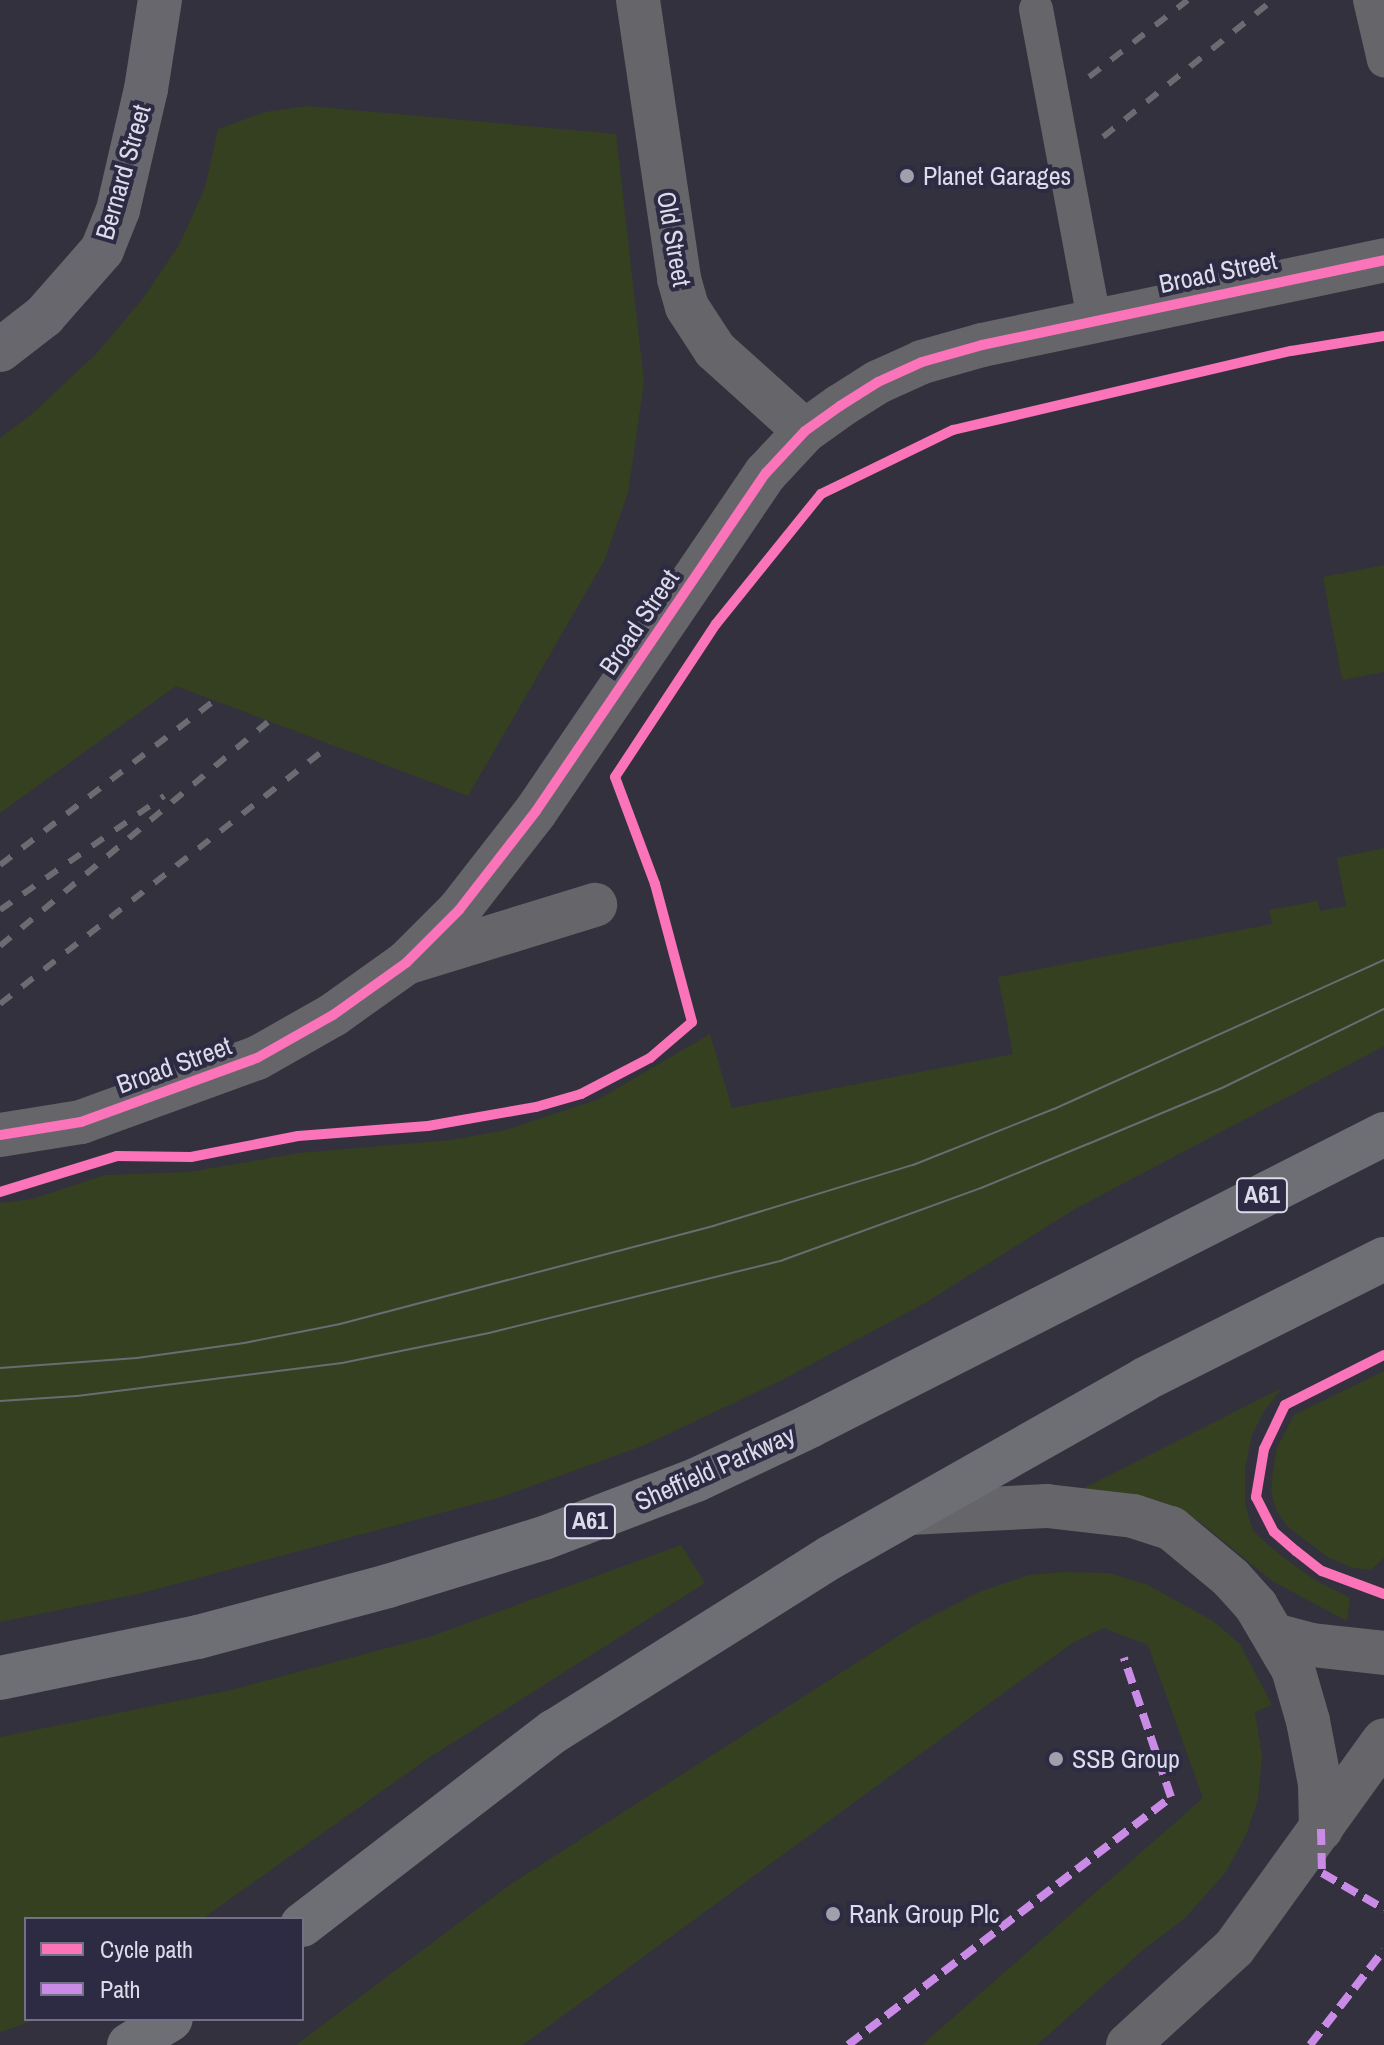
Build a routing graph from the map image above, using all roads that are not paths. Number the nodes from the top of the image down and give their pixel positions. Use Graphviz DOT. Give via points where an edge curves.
graph roads {
  1 [pos="160,0"];
  2 [pos="638,0"];
  3 [pos="1370,0"];
  4 [pos="1036,9"];
  5 [pos="1384,60"];
  6 [pos="1384,260"];
  7 [pos="1094,320"];
  8 [pos="0,350"];
  9 [pos="805,431"];
  10 [pos="595,905"];
  11 [pos="406,963"];
  12 [pos="1384,1134"];
  13 [pos="0,1135"];
  14 [pos="1384,1259"];
  15 [pos="909,1513"];
  16 [pos="1274,1635"];
  17 [pos="1384,1653"];
  18 [pos="0,1678"];
  19 [pos="1384,1740"];
  20 [pos="1321,1829"];
  21 [pos="304,1923"];
  22 [pos="168,2021"];
  23 [pos="197,2021"];
  24 [pos="129,2045"];
  25 [pos="182,2045"];
  26 [pos="1128,2045"];
  1 -- 8 [label="main road, Bernard Street" via="118,210 102,250 44,316"];
  2 -- 9 [label="street, Old Street" via="687,307 715,350"];
  3 -- 5 [label="lane"];
  4 -- 7 [label="lane"];
  6 -- 7 [label="street, Broad Street"];
  7 -- 9 [label="street, Broad Street" via="922,362 878,382"];
  9 -- 11 [label="street, Broad Street" via="766,473 536,811 459,910"];
  10 -- 11 [label="street"];
  11 -- 13 [label="street, Broad Street" via="333,1015 257,1058 81,1122"];
  12 -- 18 [label="highway, Sheffield Parkway / A61" via="696,1480 544,1538 360,1594 198,1637"];
  14 -- 15 [label="highway" via="1145,1379"];
  15 -- 16 [label="street" via="1047,1506 1133,1516 1171,1528 1231,1578"];
  15 -- 21 [label="highway" via="553,1732"];
  16 -- 17 [label="street"];
  16 -- 20 [label="street" via="1293,1669 1308,1721 1320,1784"];
  19 -- 20 [label="street"];
  20 -- 26 [label="street" via="1234,1948"];
  22 -- 24 [label="highway"];
  23 -- 25 [label="highway"];
}
